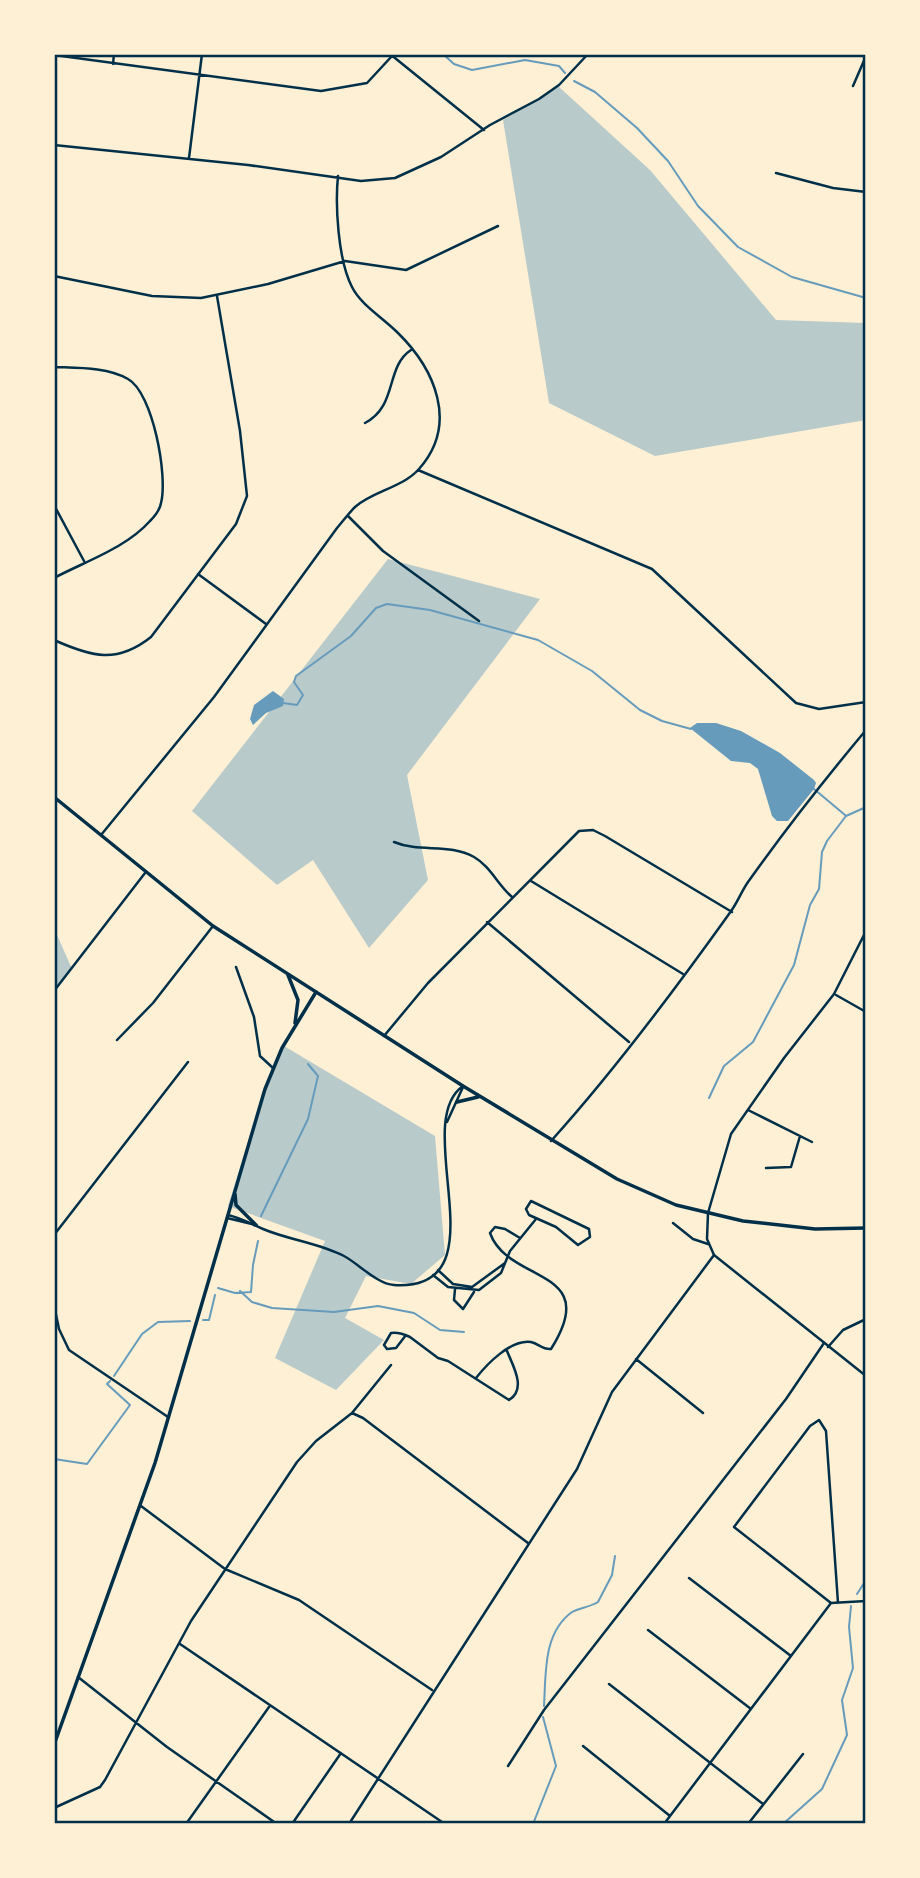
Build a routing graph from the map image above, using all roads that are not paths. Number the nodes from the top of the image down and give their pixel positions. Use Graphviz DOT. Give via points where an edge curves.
graph roads {
  1 [pos="114,54"];
  2 [pos="202,54"];
  3 [pos="588,54"];
  4 [pos="54,55"];
  5 [pos="391,55"];
  6 [pos="866,55"];
  7 [pos="113,64"];
  8 [pos="865,64"];
  9 [pos="201,73"];
  10 [pos="853,86"];
  11 [pos="484,130"];
  12 [pos="54,145"];
  13 [pos="189,158"];
  14 [pos="776,173"];
  15 [pos="338,176"];
  16 [pos="866,192"];
  17 [pos="499,226"];
  18 [pos="345,261"];
  19 [pos="54,276"];
  20 [pos="217,296"];
  21 [pos="411,349"];
  22 [pos="54,367"];
  23 [pos="365,422"];
  24 [pos="418,470"];
  25 [pos="54,505"];
  26 [pos="348,516"];
  27 [pos="84,562"];
  28 [pos="198,574"];
  29 [pos="54,578"];
  30 [pos="479,621"];
  31 [pos="267,624"];
  32 [pos="54,640"];
  33 [pos="866,702"];
  34 [pos="866,730"];
  35 [pos="54,797"];
  36 [pos="101,835"];
  37 [pos="394,842"];
  38 [pos="145,873"];
  39 [pos="530,880"];
  40 [pos="512,897"];
  41 [pos="732,912"];
  42 [pos="487,922"];
  43 [pos="212,926"];
  44 [pos="866,931"];
  45 [pos="236,967"];
  46 [pos="683,974"];
  47 [pos="288,975"];
  48 [pos="54,991"];
  49 [pos="316,992"];
  50 [pos="834,994"];
  51 [pos="866,1012"];
  52 [pos="295,1026"];
  53 [pos="385,1035"];
  54 [pos="117,1040"];
  55 [pos="629,1043"];
  56 [pos="188,1062"];
  57 [pos="273,1068"];
  58 [pos="463,1086"];
  59 [pos="482,1098"];
  60 [pos="457,1102"];
  61 [pos="748,1110"];
  62 [pos="447,1122"];
  63 [pos="800,1136"];
  64 [pos="551,1140"];
  65 [pos="812,1142"];
  66 [pos="766,1168"];
  67 [pos="235,1191"];
  68 [pos="708,1213"];
  69 [pos="228,1216"];
  70 [pos="536,1219"];
  71 [pos="673,1223"];
  72 [pos="256,1225"];
  73 [pos="866,1228"];
  74 [pos="54,1235"];
  75 [pos="520,1238"];
  76 [pos="708,1244"];
  77 [pos="509,1254"];
  78 [pos="714,1255"];
  79 [pos="505,1264"];
  80 [pos="438,1270"];
  81 [pos="433,1275"];
  82 [pos="455,1289"];
  83 [pos="474,1292"];
  84 [pos="54,1306"];
  85 [pos="866,1319"];
  86 [pos="406,1335"];
  87 [pos="824,1343"];
  88 [pos="828,1347"];
  89 [pos="507,1351"];
  90 [pos="636,1359"];
  91 [pos="391,1365"];
  92 [pos="866,1376"];
  93 [pos="476,1378"];
  94 [pos="352,1413"];
  95 [pos="703,1413"];
  96 [pos="168,1417"];
  97 [pos="141,1506"];
  98 [pos="528,1543"];
  99 [pos="225,1569"];
  100 [pos="689,1578"];
  101 [pos="866,1601"];
  102 [pos="831,1603"];
  103 [pos="838,1603"];
  104 [pos="648,1630"];
  105 [pos="180,1644"];
  106 [pos="791,1656"];
  107 [pos="78,1677"];
  108 [pos="609,1684"];
  109 [pos="433,1691"];
  110 [pos="270,1706"];
  111 [pos="751,1709"];
  112 [pos="137,1725"];
  113 [pos="54,1745"];
  114 [pos="583,1746"];
  115 [pos="341,1753"];
  116 [pos="803,1754"];
  117 [pos="710,1762"];
  118 [pos="508,1766"];
  119 [pos="379,1779"];
  120 [pos="216,1780"];
  121 [pos="763,1804"];
  122 [pos="54,1808"];
  123 [pos="670,1816"];
  124 [pos="186,1824"];
  125 [pos="277,1824"];
  126 [pos="292,1824"];
  127 [pos="349,1824"];
  128 [pos="445,1824"];
  129 [pos="664,1824"];
  130 [pos="748,1824"];
  1 -- 7 [label="street"];
  2 -- 9 [label="street"];
  3 -- 11 [label="street" via="559,85"];
  4 -- 7 [label="street"];
  5 -- 9 [label="street" via="367,83 337,90"];
  5 -- 11 [label="street"];
  6 -- 8 [label="street"];
  7 -- 9 [label="street"];
  8 -- 10 [label="street"];
  9 -- 13 [label="street"];
  11 -- 15 [label="street" via="405,176 361,181"];
  12 -- 13 [label="street"];
  13 -- 15 [label="street"];
  14 -- 16 [label="street"];
  15 -- 18 [label="street"];
  17 -- 18 [label="street" via="406,270"];
  18 -- 20 [label="street"];
  18 -- 21 [label="street" via="350,285 361,301"];
  19 -- 20 [label="street" via="152,296"];
  20 -- 28 [label="street" via="247,496 236,524"];
  21 -- 23 [label="street" via="399,365 382,410"];
  21 -- 24 [label="street" via="436,391 442,413 438,436"];
  22 -- 27 [label="street" via="107,372 130,380 147,405 157,442 161,505 129,539"];
  24 -- 26 [label="street"];
  24 -- 33 [label="street" via="652,569 796,703 819,709"];
  25 -- 27 [label="street"];
  26 -- 30 [label="street" via="383,551"];
  26 -- 31 [label="street"];
  27 -- 29 [label="street"];
  28 -- 31 [label="street"];
  28 -- 32 [label="street" via="151,637 135,650 119,656 96,655"];
  31 -- 36 [label="street"];
  34 -- 41 [label="street" via="747,884"];
  35 -- 36 [label="main road"];
  36 -- 38 [label="main road"];
  37 -- 40 [label="street" via="472,856"];
  38 -- 43 [label="main road"];
  38 -- 48 [label="street"];
  39 -- 40 [label="street"];
  39 -- 41 [label="street" via="572,835 588,830"];
  39 -- 46 [label="street"];
  40 -- 42 [label="street"];
  41 -- 46 [label="street"];
  42 -- 53 [label="street"];
  42 -- 55 [label="street"];
  43 -- 47 [label="main road"];
  43 -- 54 [label="street" via="153,1003"];
  44 -- 50 [label="street"];
  45 -- 57 [label="street" via="254,1017 260,1056"];
  46 -- 55 [label="street"];
  47 -- 49 [label="main road"];
  47 -- 52 [label="main road" via="298,1000"];
  49 -- 52 [label="main road"];
  49 -- 53 [label="main road"];
  50 -- 51 [label="street"];
  50 -- 61 [label="street"];
  52 -- 57 [label="main road"];
  53 -- 58 [label="main road"];
  55 -- 64 [label="street" via="611,1073"];
  56 -- 74 [label="street"];
  57 -- 67 [label="main road"];
  58 -- 59 [label="main road"];
  58 -- 60 [label="street"];
  58 -- 62 [label="street" via="448,1106"];
  59 -- 60 [label="main road"];
  59 -- 64 [label="main road"];
  60 -- 62 [label="street"];
  61 -- 63 [label="street"];
  61 -- 68 [label="street" via="725,1149"];
  62 -- 80 [label="street" via="444,1172 453,1232"];
  63 -- 65 [label="street"];
  63 -- 66 [label="street" via="791,1167"];
  64 -- 68 [label="main road" via="648,1194"];
  67 -- 69 [label="main road"];
  67 -- 72 [label="main road" via="236,1205"];
  68 -- 73 [label="main road" via="786,1227"];
  68 -- 76 [label="street"];
  69 -- 72 [label="street"];
  69 -- 96 [label="main road"];
  70 -- 70 [label="street" via="527,1212 531,1201 589,1229 590,1237 578,1245 556,1227"];
  70 -- 75 [label="street"];
  71 -- 76 [label="street"];
  72 -- 81 [label="street" via="342,1255 389,1285 423,1281"];
  75 -- 77 [label="street"];
  75 -- 77 [label="street" via="505,1229 491,1230 492,1238"];
  76 -- 78 [label="street"];
  77 -- 79 [label="street"];
  77 -- 89 [label="street" via="556,1286 567,1308 551,1349 525,1342"];
  78 -- 87 [label="street"];
  78 -- 90 [label="street"];
  79 -- 80 [label="street" via="472,1287 453,1284"];
  79 -- 83 [label="street" via="501,1273"];
  80 -- 81 [label="street"];
  81 -- 82 [label="street"];
  82 -- 83 [label="street"];
  82 -- 83 [label="street" via="454,1300 463,1309"];
  84 -- 96 [label="street" via="69,1350"];
  85 -- 88 [label="street" via="843,1331"];
  86 -- 86 [label="street" via="390,1333 384,1345 396,1348"];
  86 -- 93 [label="street"];
  87 -- 88 [label="street"];
  87 -- 118 [label="street" via="786,1399 544,1711"];
  88 -- 92 [label="street"];
  89 -- 93 [label="street" via="489,1362"];
  89 -- 93 [label="street" via="518,1381 513,1398 509,1400"];
  90 -- 95 [label="street"];
  90 -- 98 [label="street" via="611,1393 577,1469"];
  91 -- 94 [label="street"];
  94 -- 98 [label="street"];
  94 -- 99 [label="street" via="304,1454"];
  96 -- 97 [label="main road"];
  97 -- 99 [label="street"];
  97 -- 107 [label="main road"];
  98 -- 109 [label="street"];
  99 -- 105 [label="street"];
  99 -- 109 [label="street" via="299,1600"];
  100 -- 106 [label="street"];
  101 -- 103 [label="street"];
  102 -- 103 [label="street"];
  102 -- 103 [label="street" via="734,1527 819,1420 826,1431"];
  102 -- 106 [label="street"];
  104 -- 111 [label="street"];
  105 -- 110 [label="street"];
  105 -- 112 [label="street"];
  106 -- 111 [label="street"];
  107 -- 112 [label="street"];
  107 -- 113 [label="main road"];
  108 -- 117 [label="street"];
  109 -- 119 [label="street"];
  110 -- 115 [label="street"];
  110 -- 120 [label="street"];
  111 -- 117 [label="street"];
  112 -- 120 [label="street"];
  112 -- 122 [label="street" via="100,1787"];
  114 -- 123 [label="street"];
  115 -- 119 [label="street"];
  115 -- 126 [label="street"];
  116 -- 121 [label="street"];
  117 -- 121 [label="street"];
  117 -- 123 [label="street"];
  119 -- 127 [label="street"];
  119 -- 128 [label="street"];
  120 -- 124 [label="street"];
  120 -- 125 [label="street"];
  121 -- 130 [label="street"];
  123 -- 129 [label="street"];
}
